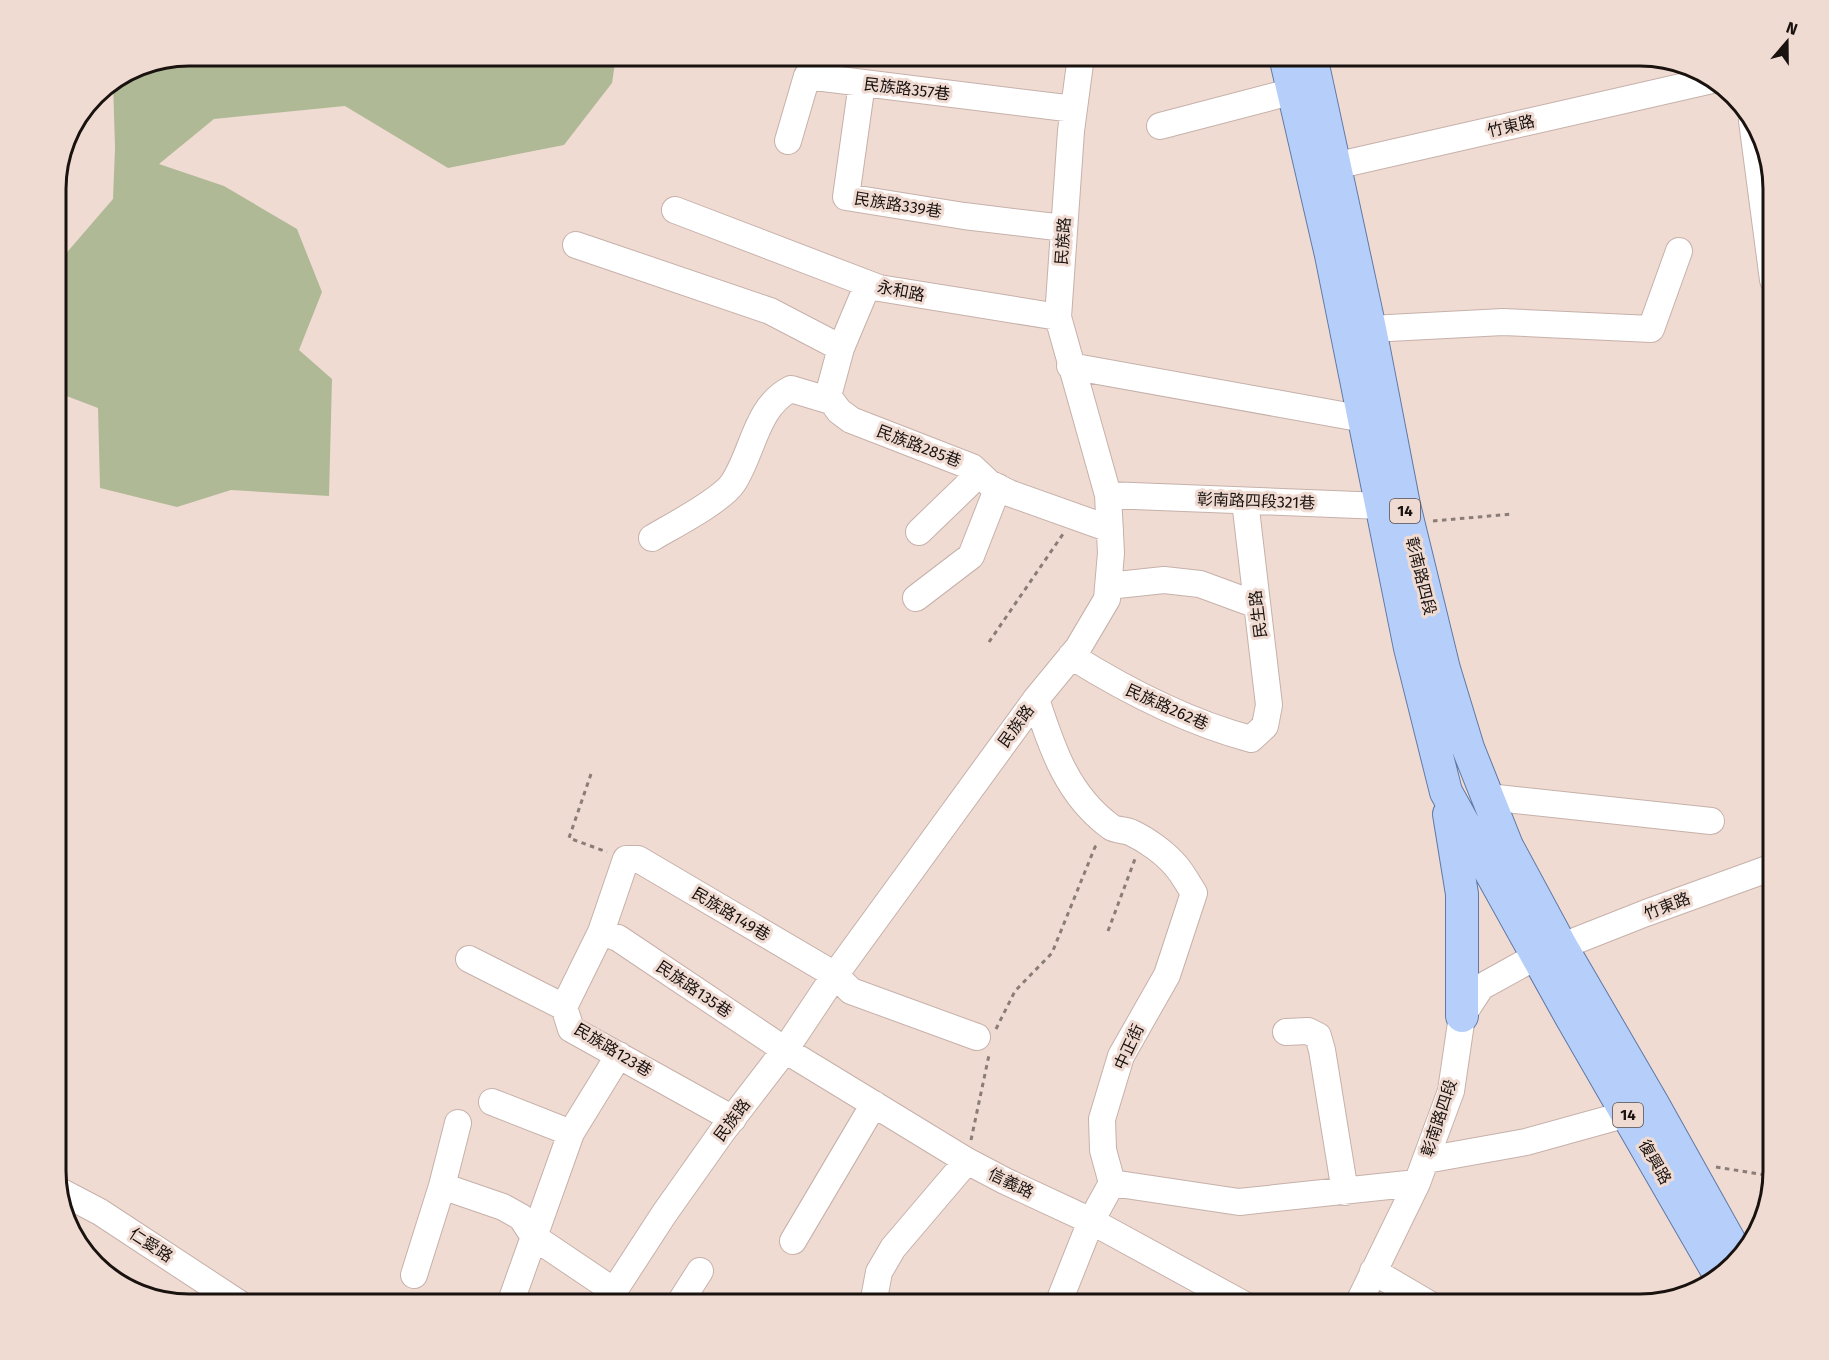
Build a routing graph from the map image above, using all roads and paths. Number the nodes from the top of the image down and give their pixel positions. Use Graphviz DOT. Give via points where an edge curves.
graph roads {
  1 [pos="1080,66"];
  2 [pos="1288,66"];
  3 [pos="1312,66"];
  4 [pos="1702,82"];
  5 [pos="862,83"];
  6 [pos="1294,91"];
  7 [pos="1074,109"];
  8 [pos="1160,126"];
  9 [pos="788,141"];
  10 [pos="1756,148"];
  11 [pos="1324,169"];
  12 [pos="1763,204"];
  13 [pos="675,210"];
  14 [pos="1064,228"];
  15 [pos="576,245"];
  16 [pos="1679,251"];
  17 [pos="868,284"];
  18 [pos="1058,317"];
  19 [pos="1358,332"];
  20 [pos="842,348"];
  21 [pos="1070,366"];
  22 [pos="831,401"];
  23 [pos="1364,419"];
  24 [pos="988,480"];
  25 [pos="1108,495"];
  26 [pos="1245,501"];
  27 [pos="1398,512"];
  28 [pos="1512,514"];
  29 [pos="1075,517"];
  30 [pos="1110,529"];
  31 [pos="919,532"];
  32 [pos="652,538"];
  33 [pos="1108,586"];
  34 [pos="916,598"];
  35 [pos="1257,605"];
  36 [pos="989,642"];
  37 [pos="1071,656"];
  38 [pos="1036,699"];
  39 [pos="1265,726"];
  40 [pos="591,774"];
  41 [pos="1446,792"];
  42 [pos="1488,797"];
  43 [pos="1711,821"];
  44 [pos="1113,829"];
  45 [pos="1143,839"];
  46 [pos="626,859"];
  47 [pos="1763,871"];
  48 [pos="1108,931"];
  49 [pos="601,932"];
  50 [pos="1549,951"];
  51 [pos="469,959"];
  52 [pos="835,975"];
  53 [pos="564,1007"];
  54 [pos="1462,1016"];
  55 [pos="1286,1032"];
  56 [pos="987,1042"];
  57 [pos="785,1050"];
  58 [pos="619,1055"];
  59 [pos="492,1102"];
  60 [pos="874,1104"];
  61 [pos="1627,1114"];
  62 [pos="733,1119"];
  63 [pos="458,1123"];
  64 [pos="571,1133"];
  65 [pos="967,1161"];
  66 [pos="1685,1162"];
  67 [pos="1421,1172"];
  68 [pos="1763,1175"];
  69 [pos="1112,1183"];
  70 [pos="442,1186"];
  71 [pos="1345,1192"];
  72 [pos="68,1195"];
  73 [pos="1091,1221"];
  74 [pos="534,1237"];
  75 [pos="793,1241"];
  76 [pos="1734,1250"];
  77 [pos="1716,1268"];
  78 [pos="700,1271"];
  79 [pos="1373,1271"];
  80 [pos="414,1275"];
  81 [pos="223,1294"];
  82 [pos="514,1294"];
  83 [pos="606,1294"];
  84 [pos="614,1294"];
  85 [pos="686,1294"];
  86 [pos="875,1294"];
  87 [pos="1062,1294"];
  88 [pos="1201,1294"];
  89 [pos="1363,1294"];
  90 [pos="1411,1294"];
  1 -- 7 [label="street, 民族路"];
  2 -- 6 [label="main road, 彰南路四段 / 14"];
  3 -- 11 [label="main road, 彰南路四段 / 14"];
  4 -- 11 [label="street, 竹東路"];
  5 -- 7 [label="street, 民族路357巷"];
  5 -- 9 [label="street, 民族路357巷" via="807,76"];
  5 -- 14 [label="street, 民族路339巷" via="846,197"];
  6 -- 8 [label="street"];
  6 -- 11 [label="main road, 彰南路四段 / 14"];
  7 -- 14 [label="street, 民族路"];
  10 -- 12 [label="street"];
  11 -- 19 [label="main road, 彰南路四段 / 14"];
  13 -- 17 [label="street"];
  14 -- 18 [label="street, 民族路"];
  15 -- 20 [label="street" via="770,311"];
  16 -- 19 [label="street" via="1651,329 1503,322"];
  17 -- 18 [label="street, 永和路"];
  17 -- 20 [label="street, 永和路"];
  18 -- 21 [label="street, 民族路"];
  19 -- 23 [label="main road, 彰南路四段 / 14"];
  19 -- 27 [label="main road, 彰南路四段 / 14"];
  20 -- 22 [label="street, 永和路" via="828,396"];
  21 -- 23 [label="street"];
  21 -- 25 [label="street, 民族路"];
  22 -- 24 [label="street, 民族路285巷" via="851,420 972,467"];
  22 -- 32 [label="street" via="791,389 781,394 761,421 732,484 706,506"];
  23 -- 27 [label="main road, 彰南路四段 / 14"];
  24 -- 29 [label="street, 民族路285巷"];
  24 -- 31 [label="street"];
  24 -- 34 [label="street" via="971,556"];
  25 -- 26 [label="street, 彰南路四段321巷"];
  25 -- 30 [label="street, 民族路"];
  26 -- 27 [label="street, 彰南路四段321巷"];
  26 -- 35 [label="street, 民生路"];
  27 -- 28 [label="path"];
  27 -- 41 [label="main road, 彰南路四段 / 14" via="1410,648"];
  27 -- 42 [label="main road, 彰南路四段 / 14" via="1443,669"];
  29 -- 30 [label="street, 民族路285巷"];
  29 -- 36 [label="path"];
  30 -- 33 [label="street, 民族路"];
  33 -- 35 [label="street" via="1164,580 1200,584"];
  33 -- 37 [label="street, 民族路" via="1107,599"];
  35 -- 39 [label="street, 民生路" via="1269,705"];
  37 -- 38 [label="street, 民族路"];
  37 -- 39 [label="street, 民族路262巷" via="1119,686 1222,731 1251,739"];
  38 -- 44 [label="street" via="1066,777 1085,806"];
  38 -- 52 [label="street, 民族路"];
  40 -- 46 [label="path" via="568,838"];
  41 -- 50 [label="main road, 彰南路四段 / 14"];
  41 -- 54 [label="main road" via="1462,894"];
  42 -- 43 [label="street"];
  42 -- 50 [label="main road, 彰南路四段 / 14"];
  44 -- 45 [label="street, 中正街" via="1129,831"];
  44 -- 56 [label="path" via="1095,847 1052,953 1015,991"];
  45 -- 48 [label="path"];
  45 -- 69 [label="street, 中正街" via="1176,865 1194,893 1167,975 1121,1056 1102,1119 1103,1150"];
  46 -- 49 [label="street"];
  46 -- 52 [label="street, 民族路149巷" via="638,859"];
  47 -- 50 [label="street, 竹東路"];
  49 -- 53 [label="street"];
  49 -- 57 [label="street, 民族路135巷" via="618,938"];
  50 -- 54 [label="street, 彰南路四段" via="1481,987"];
  50 -- 61 [label="main road, 復興路 / 14"];
  50 -- 66 [label="main road, 復興路 / 14"];
  51 -- 53 [label="street, 民族路123巷"];
  52 -- 56 [label="street, 民族路149巷" via="851,991"];
  52 -- 57 [label="street, 民族路"];
  53 -- 58 [label="street, 民族路123巷" via="571,1029"];
  54 -- 67 [label="street, 彰南路四段" via="1451,1091"];
  55 -- 71 [label="street" via="1308,1031 1317,1036"];
  56 -- 65 [label="path"];
  57 -- 60 [label="street, 信義路"];
  57 -- 62 [label="street, 民族路"];
  58 -- 62 [label="street, 民族路123巷"];
  58 -- 64 [label="street"];
  59 -- 64 [label="street"];
  60 -- 65 [label="street, 信義路"];
  60 -- 75 [label="street"];
  61 -- 67 [label="street"];
  61 -- 77 [label="main road, 復興路 / 14"];
  62 -- 84 [label="street, 民族路" via="664,1214"];
  63 -- 70 [label="street"];
  64 -- 74 [label="street"];
  65 -- 73 [label="street, 信義路"];
  65 -- 86 [label="street" via="893,1248 879,1272"];
  66 -- 68 [label="path"];
  66 -- 76 [label="main road, 復興路 / 14"];
  67 -- 71 [label="street"];
  67 -- 79 [label="street, 彰南路四段"];
  69 -- 71 [label="street" via="1239,1203"];
  69 -- 73 [label="street"];
  70 -- 74 [label="street" via="503,1207 521,1217"];
  70 -- 80 [label="street"];
  72 -- 81 [label="street, 仁愛路" via="100,1212"];
  73 -- 87 [label="street"];
  73 -- 88 [label="street, 信義路"];
  74 -- 82 [label="street"];
  74 -- 83 [label="street"];
  78 -- 85 [label="street"];
  79 -- 89 [label="street, 彰南路四段"];
  79 -- 90 [label="street"];
}
